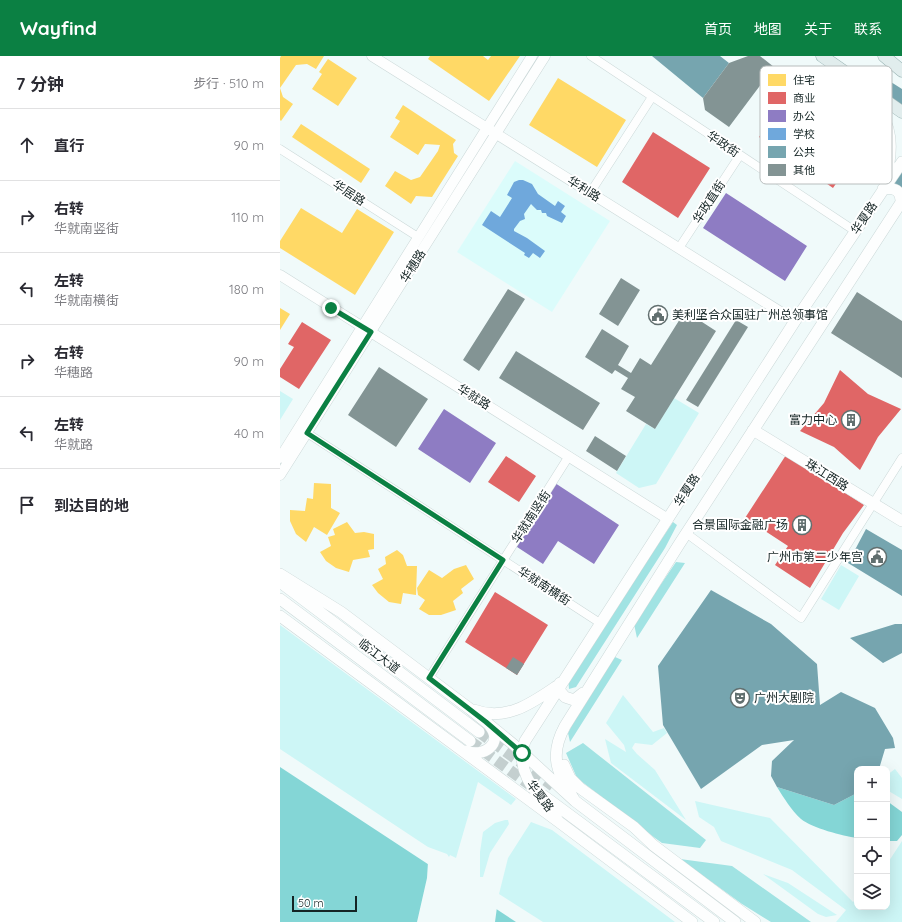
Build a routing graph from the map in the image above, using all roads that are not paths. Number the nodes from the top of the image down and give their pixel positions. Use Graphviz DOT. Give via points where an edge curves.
graph roads {
  1 [pos="372,56"];
  2 [pos="532,56"];
  3 [pos="545,56"];
  4 [pos="591,56"];
  5 [pos="822,56"];
  6 [pos="836,66"];
  7 [pos="652,97"];
  8 [pos="892,105"];
  9 [pos="902,112"];
  10 [pos="486,128"];
  11 [pos="496,134"];
  12 [pos="280,149"];
  13 [pos="740,155"];
  14 [pos="902,162"];
  15 [pos="760,168"];
  16 [pos="892,177"];
  17 [pos="784,184"];
  18 [pos="885,184"];
  19 [pos="887,184"];
  20 [pos="884,189"];
  21 [pos="590,193"];
  22 [pos="902,201"];
  23 [pos="855,231"];
  24 [pos="418,237"];
  25 [pos="678,248"];
  26 [pos="280,275"];
  27 [pos="795,321"];
  28 [pos="362,326"];
  29 [pos="371,332"];
  30 [pos="753,430"];
  31 [pos="307,433"];
  32 [pos="283,445"];
  33 [pos="569,456"];
  34 [pos="280,458"];
  35 [pos="902,458"];
  36 [pos="280,475"];
  37 [pos="872,503"];
  38 [pos="668,519"];
  39 [pos="902,521"];
  40 [pos="686,533"];
  41 [pos="503,560"];
  42 [pos="280,574"];
  43 [pos="280,582"];
  44 [pos="280,599"];
  45 [pos="280,616"];
  46 [pos="600,623"];
  47 [pos="429,678"];
  48 [pos="560,683"];
  49 [pos="584,693"];
  50 [pos="470,709"];
  51 [pos="486,722"];
  52 [pos="565,726"];
  53 [pos="479,732"];
  54 [pos="470,742"];
  55 [pos="461,750"];
  56 [pos="522,753"];
  57 [pos="526,778"];
  58 [pos="524,796"];
  59 [pos="575,801"];
  60 [pos="545,804"];
  61 [pos="566,812"];
  62 [pos="559,822"];
  63 [pos="692,922"];
  64 [pos="714,922"];
  65 [pos="735,922"];
  66 [pos="755,922"];
  1 -- 10 [label="street, 华利路"];
  2 -- 10 [label="street, 华穗路"];
  3 -- 11 [label="street, 华穗路"];
  4 -- 7 [label="street, 华政街"];
  5 -- 6 [label="main road"];
  7 -- 13 [label="street, 华政街"];
  7 -- 21 [label="street"];
  8 -- 9 [label="main road"];
  10 -- 11 [label="street, 华利路"];
  10 -- 24 [label="street, 华穗路"];
  11 -- 21 [label="street, 华利路"];
  11 -- 29 [label="street, 华穗路"];
  12 -- 24 [label="street, 华居路"];
  13 -- 15 [label="street, 华政街"];
  13 -- 25 [label="street, 华政直街"];
  14 -- 16 [label="main road, 华夏路"];
  17 -- 23 [label="street, 华政街"];
  18 -- 20 [label="main road"];
  19 -- 20 [label="main road, 华夏路"];
  20 -- 22 [label="main road" via="897,190"];
  20 -- 23 [label="main road, 华夏路"];
  21 -- 25 [label="street, 华利路"];
  22 -- 30 [label="main road, 华夏路"];
  23 -- 27 [label="main road, 华夏路"];
  24 -- 28 [label="street, 华穗路"];
  25 -- 27 [label="street, 华利路"];
  26 -- 28 [label="street, 华就路"];
  27 -- 38 [label="main road, 华夏路"];
  28 -- 29 [label="street, 华就路"];
  28 -- 32 [label="street, 华穗路"];
  29 -- 31 [label="street, 华穗路"];
  29 -- 33 [label="street, 华就路"];
  30 -- 37 [label="main road, 珠江西路"];
  30 -- 40 [label="main road, 华夏路"];
  31 -- 36 [label="street, 华穗路"];
  31 -- 41 [label="street, 华就南横街"];
  32 -- 34 [label="street, 华穗路"];
  33 -- 38 [label="street, 华就路"];
  33 -- 41 [label="street, 华就南竖街"];
  35 -- 37 [label="street"];
  37 -- 39 [label="main road, 珠江西路"];
  37 -- 40 [label="street" via="801,618"];
  38 -- 46 [label="main road, 华夏路"];
  40 -- 49 [label="main road, 华夏路"];
  41 -- 46 [label="street, 华就南横街"];
  41 -- 47 [label="street, 华就南竖街"];
  42 -- 47 [label="main road" via="340,612"];
  43 -- 53 [label="main road, 临江大道"];
  44 -- 54 [label="main road, 临江大道"];
  45 -- 55 [label="main road"];
  46 -- 48 [label="main road, 华夏路"];
  47 -- 50 [label="main road"];
  48 -- 49 [label="main road" via="560,690 565,697 574,700"];
  48 -- 50 [label="main road" via="513,712 482,713"];
  48 -- 56 [label="main road, 华夏路" via="525,741"];
  49 -- 52 [label="main road, 华夏路"];
  50 -- 51 [label="main road"];
  51 -- 55 [label="main road" via="492,728 495,738 489,749 478,754"];
  51 -- 56 [label="main road"];
  52 -- 59 [label="main road, 华夏路" via="556,744 556,760"];
  52 -- 66 [label="main road" via="560,747 564,765 575,784"];
  55 -- 58 [label="main road"];
  56 -- 57 [label="main road, 华夏路"];
  56 -- 59 [label="main road"];
  57 -- 60 [label="main road, 华夏路"];
  57 -- 61 [label="main road" via="538,791"];
  58 -- 60 [label="main road"];
  58 -- 62 [label="main road"];
  59 -- 65 [label="main road"];
  60 -- 61 [label="main road"];
  60 -- 62 [label="main road, 华夏路"];
  61 -- 64 [label="main road"];
  62 -- 63 [label="main road"];
}
